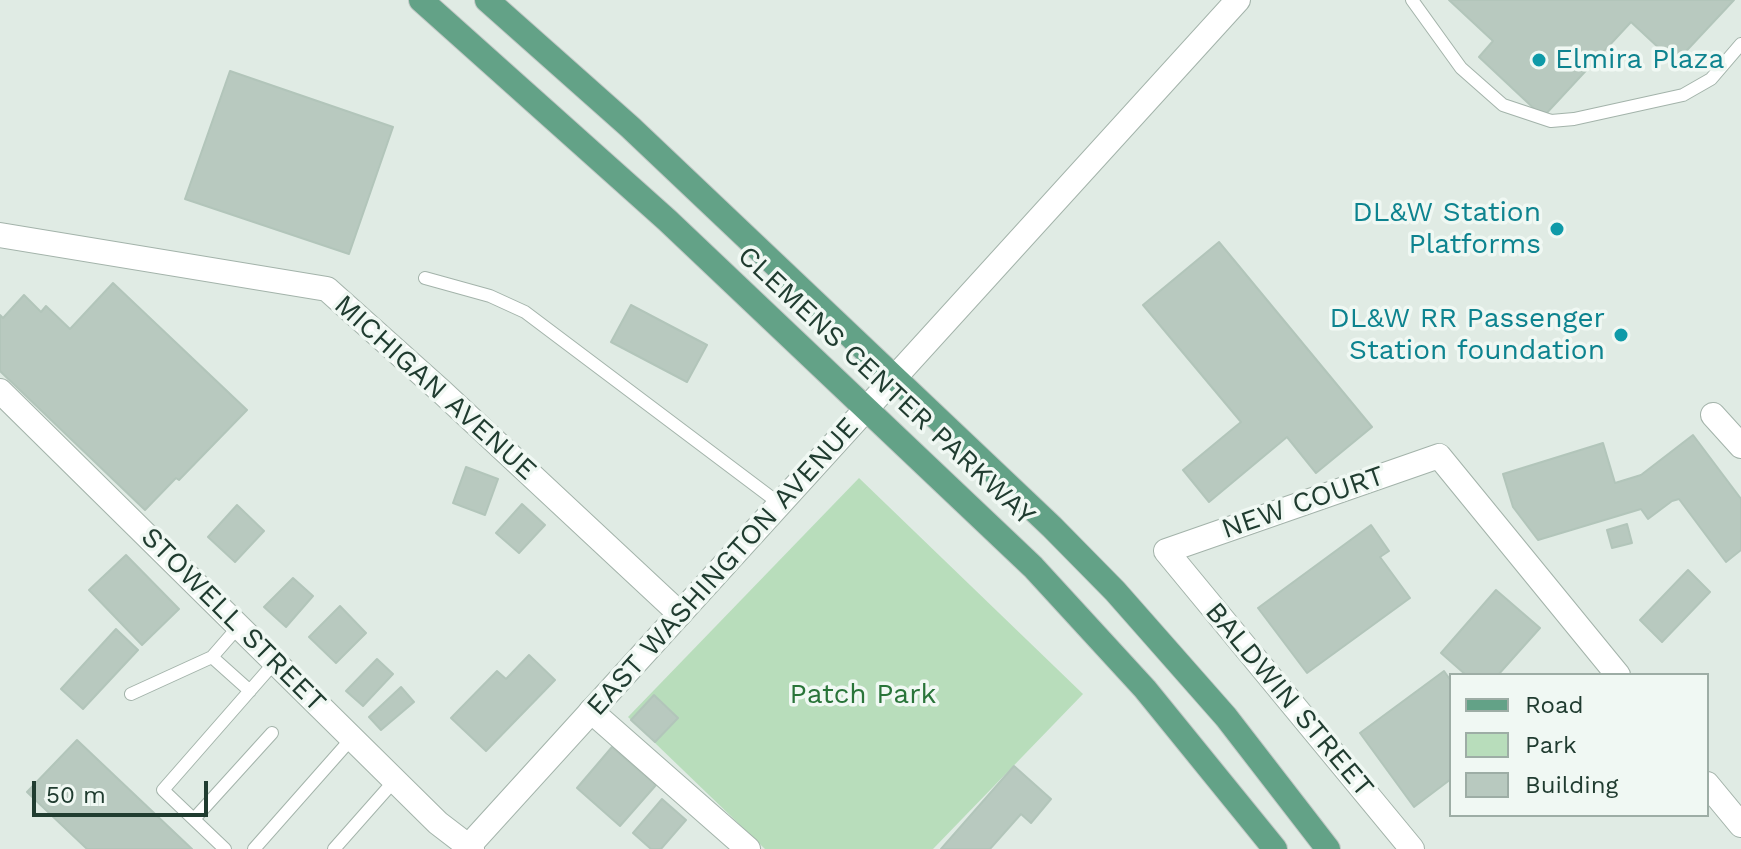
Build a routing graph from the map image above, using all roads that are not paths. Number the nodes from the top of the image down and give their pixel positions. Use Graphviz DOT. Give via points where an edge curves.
graph roads {
  1 [pos="421,0"];
  2 [pos="487,0"];
  3 [pos="1238,0"];
  4 [pos="1412,0"];
  5 [pos="1741,44"];
  6 [pos="0,235"];
  7 [pos="425,278"];
  8 [pos="895,377"];
  9 [pos="0,391"];
  10 [pos="866,409"];
  11 [pos="1713,415"];
  12 [pos="1741,446"];
  13 [pos="780,504"];
  14 [pos="1166,551"];
  15 [pos="680,614"];
  16 [pos="239,626"];
  17 [pos="212,657"];
  18 [pos="275,662"];
  19 [pos="1616,673"];
  20 [pos="250,691"];
  21 [pos="131,694"];
  22 [pos="591,711"];
  23 [pos="272,733"];
  24 [pos="352,738"];
  25 [pos="395,780"];
  26 [pos="1709,786"];
  27 [pos="194,819"];
  28 [pos="1741,825"];
  29 [pos="469,848"];
  30 [pos="225,849"];
  31 [pos="254,849"];
  32 [pos="334,849"];
  33 [pos="748,849"];
  34 [pos="1275,849"];
  35 [pos="1328,849"];
  36 [pos="1412,849"];
  1 -- 10 [label="main road, CLEMENS CENTER PARKWAY" via="667,220"];
  2 -- 8 [label="main road, CLEMENS CENTER PARKWAY"];
  3 -- 8 [label="street, EAST WASHINGTON AVENUE"];
  4 -- 5 [label="lane" via="1461,68 1503,105 1551,121 1683,95 1711,79"];
  6 -- 15 [label="street, MICHIGAN AVENUE" via="327,289"];
  7 -- 13 [label="lane" via="525,312"];
  8 -- 10 [label="street, EAST WASHINGTON AVENUE"];
  8 -- 35 [label="main road, CLEMENS CENTER PARKWAY" via="1115,591 1226,717"];
  9 -- 16 [label="street, STOWELL STREET"];
  10 -- 13 [label="street, EAST WASHINGTON AVENUE"];
  10 -- 34 [label="main road, CLEMENS CENTER PARKWAY" via="1079,614"];
  11 -- 12 [label="street"];
  13 -- 15 [label="street, EAST WASHINGTON AVENUE"];
  14 -- 19 [label="street, NEW COURT" via="1439,456"];
  14 -- 36 [label="street, BALDWIN STREET"];
  15 -- 22 [label="street, EAST WASHINGTON AVENUE"];
  16 -- 17 [label="lane"];
  16 -- 18 [label="street, STOWELL STREET"];
  17 -- 20 [label="lane"];
  17 -- 21 [label="lane"];
  18 -- 20 [label="lane"];
  18 -- 24 [label="street, STOWELL STREET"];
  20 -- 27 [label="lane" via="163,790"];
  22 -- 29 [label="street, EAST WASHINGTON AVENUE"];
  22 -- 33 [label="street"];
  23 -- 27 [label="lane"];
  24 -- 25 [label="street, STOWELL STREET"];
  24 -- 31 [label="lane"];
  25 -- 29 [label="street, STOWELL STREET"];
  25 -- 32 [label="lane"];
  26 -- 28 [label="street"];
  27 -- 30 [label="lane"];
}
